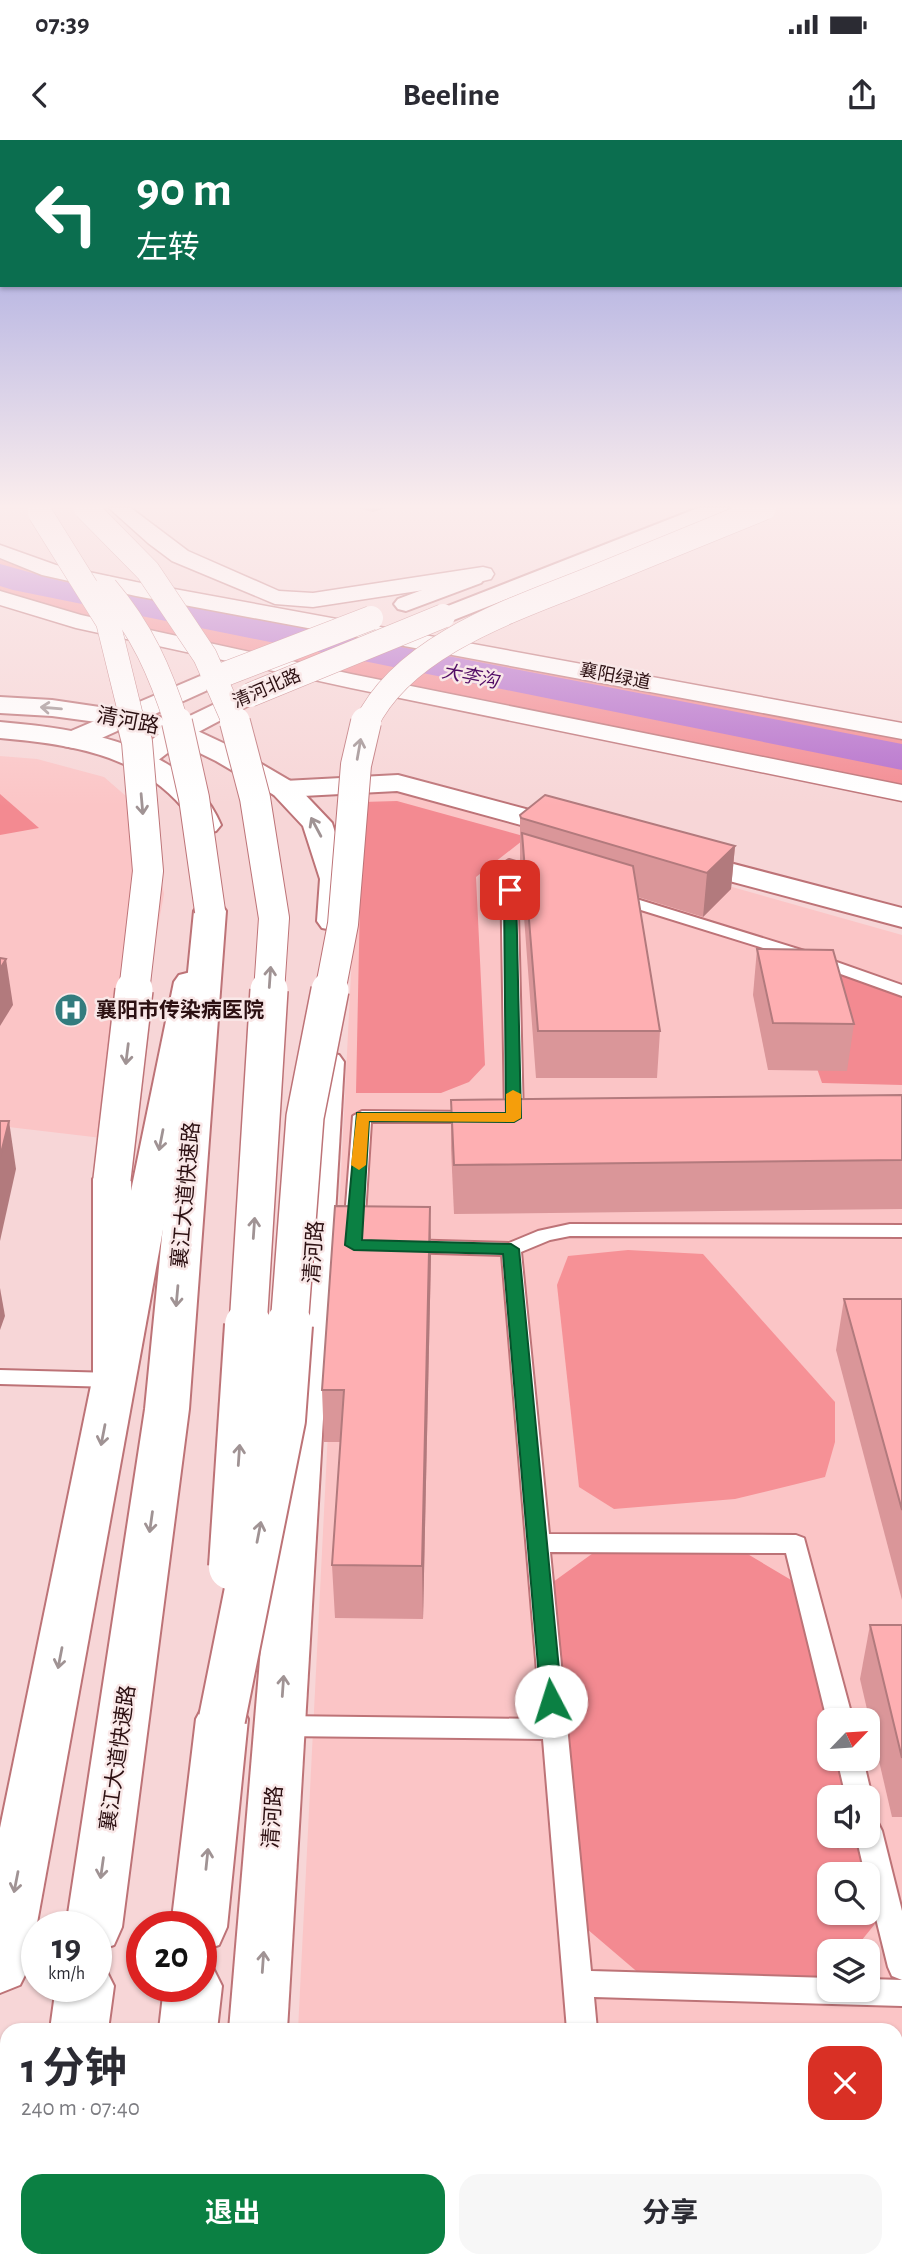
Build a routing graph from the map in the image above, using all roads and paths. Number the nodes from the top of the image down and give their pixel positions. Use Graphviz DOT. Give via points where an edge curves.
graph roads {
  1 [pos="31,607"];
  2 [pos="99,607"];
  3 [pos="122,607"];
  4 [pos="173,607"];
  5 [pos="235,607"];
  6 [pos="396,607"];
  7 [pos="465,607"];
  8 [pos="521,607"];
  9 [pos="0,705"];
  10 [pos="127,718"];
  11 [pos="0,730"];
  12 [pos="902,731"];
  13 [pos="178,732"];
  14 [pos="74,740"];
  15 [pos="138,762"];
  16 [pos="284,789"];
  17 [pos="902,793"];
  18 [pos="597,836"];
  19 [pos="663,854"];
  20 [pos="561,881"];
  21 [pos="600,892"];
  22 [pos="902,918"];
  23 [pos="902,991"];
  24 [pos="521,1118"];
  25 [pos="902,1231"];
  26 [pos="511,1249"];
  27 [pos="0,1377"];
  28 [pos="114,1380"];
  29 [pos="538,1543"];
  30 [pos="837,1708"];
  31 [pos="222,1719"];
  32 [pos="280,1726"];
  33 [pos="553,1729"];
  34 [pos="872,1848"];
  35 [pos="96,1911"];
  36 [pos="201,1911"];
  37 [pos="0,1967"];
  38 [pos="902,1967"];
  39 [pos="579,1984"];
  40 [pos="902,1993"];
  41 [pos="83,2002"];
  42 [pos="191,2002"];
  43 [pos="80,2023"];
  44 [pos="189,2023"];
  45 [pos="259,2023"];
  46 [pos="582,2023"];
  1 -- 17 [label="street" via="338,678"];
  2 -- 28 [label="main road, one-way, bridge" via="108,622 137,743 148,871 112,1179"];
  3 -- 35 [label="main road, 襄江大道快速路, one-way, bridge" via="133,620 165,685 190,765 210,911 167,1409"];
  31 -- 4 [label="main road, one-way, bridge" via="274,918 255,798 234,718 205,656"];
  5 -- 12 [label="street, 襄阳绿道"];
  6 -- 10 [label="main road, 清河北路, bridge" via="212,679"];
  7 -- 13 [label="main road, 清河北路, bridge" via="250,695"];
  31 -- 8 [label="main road, one-way, bridge" via="282,1420 305,1117 343,924 363,729 376,702 422,659 485,622"];
  10 -- 9 [label="main road, 清河路, one-way"];
  10 -- 13 [label="main road, 清河路"];
  10 -- 14 [label="main road, 清河北路"];
  11 -- 14 [label="main road, 清河路"];
  13 -- 15 [label="main road, 清河北路"];
  13 -- 16 [label="main road, 清河路"];
  14 -- 15 [label="main road, 清河路" via="105,746"];
  15 -- 28 [label="main road, 清河路, one-way" via="179,787 203,813 209,845 190,994"];
  16 -- 18 [label="main road" via="398,783"];
  32 -- 16 [label="main road, 清河路, one-way" via="324,1117 335,879 317,823"];
  19 -- 22 [label="main road"];
  20 -- 24 [label="lane" via="509,865"];
  21 -- 23 [label="lane"];
  24 -- 26 [label="lane" via="362,1116 354,1245"];
  25 -- 26 [label="lane" via="570,1230"];
  26 -- 29 [label="lane"];
  27 -- 28 [label="lane"];
  28 -- 37 [label="main road, 清河路, one-way"];
  29 -- 30 [label="lane" via="796,1544"];
  29 -- 33 [label="lane"];
  36 -- 31 [label="main road, one-way"];
  32 -- 33 [label="lane"];
  45 -- 32 [label="main road, 清河路, one-way"];
  33 -- 39 [label="lane"];
  34 -- 38 [label="lane"];
  39 -- 40 [label="lane"];
  39 -- 46 [label="lane"];
  41 -- 43 [label="main road"];
  42 -- 44 [label="main road"];
}
